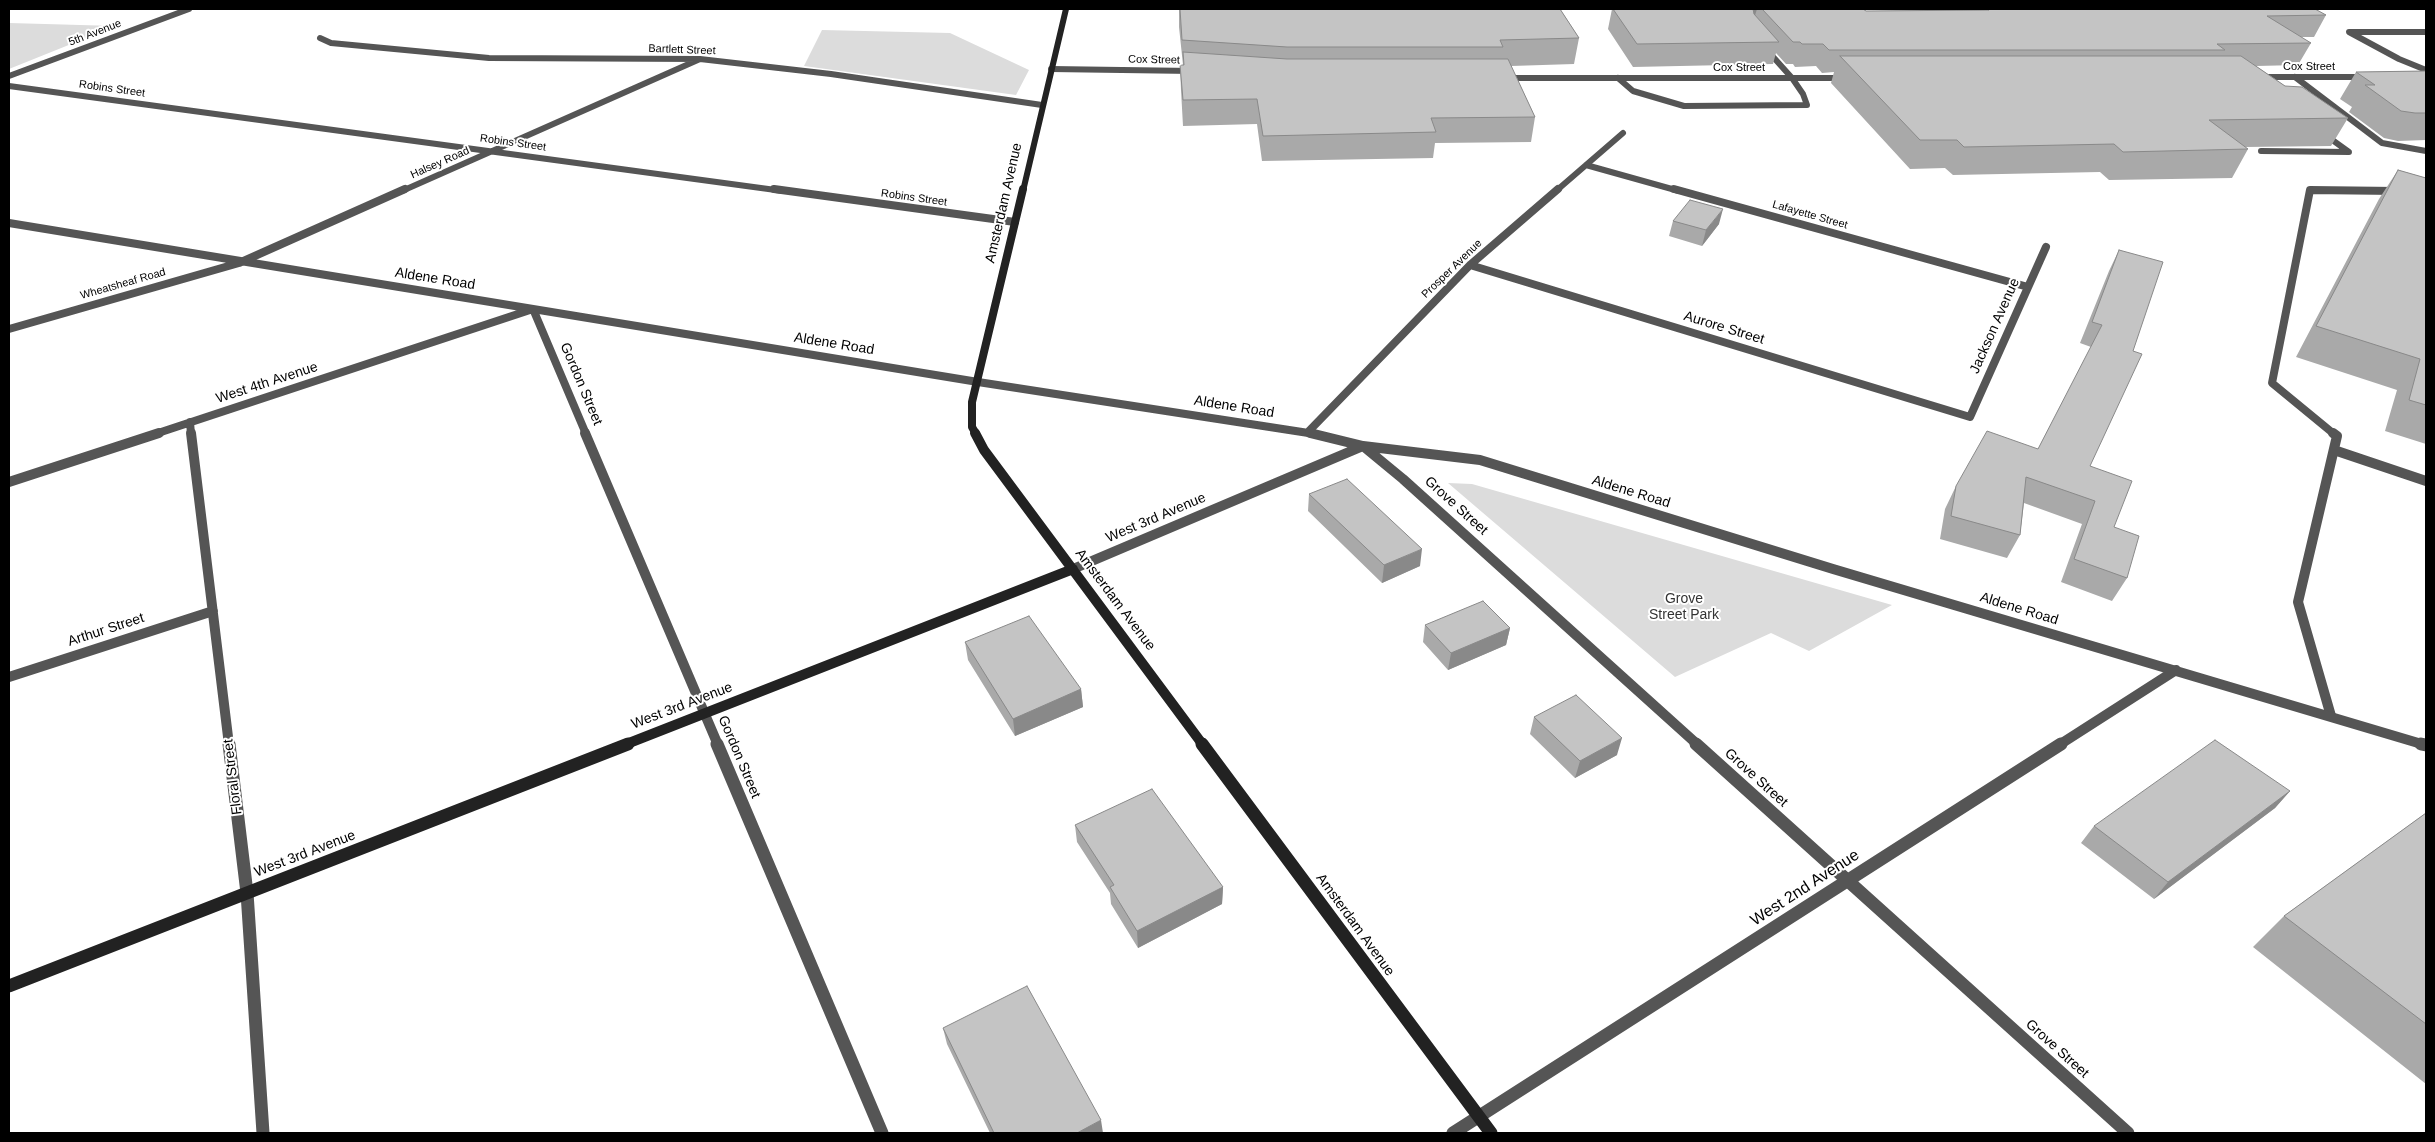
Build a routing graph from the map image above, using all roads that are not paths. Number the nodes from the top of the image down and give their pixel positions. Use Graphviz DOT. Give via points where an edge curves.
graph roads {
  1 [pos="189,9"];
  2 [pos="1066,9"];
  3 [pos="2426,32"];
  4 [pos="320,38"];
  5 [pos="1758,40"];
  6 [pos="700,59"];
  7 [pos="1051,68"];
  8 [pos="1200,71"];
  9 [pos="2426,71"];
  10 [pos="2417,74"];
  11 [pos="9,76"];
  12 [pos="2250,77"];
  13 [pos="2296,77"];
  14 [pos="2371,77"];
  15 [pos="1498,78"];
  16 [pos="1618,78"];
  17 [pos="1792,78"];
  18 [pos="1851,78"];
  19 [pos="9,86"];
  20 [pos="1042,105"];
  21 [pos="2319,131"];
  22 [pos="1623,133"];
  23 [pos="495,150"];
  24 [pos="2261,151"];
  25 [pos="2426,151"];
  26 [pos="1586,165"];
  27 [pos="2407,191"];
  28 [pos="1014,222"];
  29 [pos="9,223"];
  30 [pos="2046,247"];
  31 [pos="244,261"];
  32 [pos="1470,265"];
  33 [pos="2028,287"];
  34 [pos="533,309"];
  35 [pos="9,329"];
  36 [pos="978,382"];
  37 [pos="1970,416"];
  38 [pos="190,422"];
  39 [pos="1308,432"];
  40 [pos="1363,446"];
  41 [pos="2334,450"];
  42 [pos="2426,480"];
  43 [pos="9,482"];
  44 [pos="1073,569"];
  45 [pos="213,611"];
  46 [pos="2176,670"];
  47 [pos="9,677"];
  48 [pos="704,714"];
  49 [pos="2331,716"];
  50 [pos="2426,745"];
  51 [pos="1847,880"];
  52 [pos="247,893"];
  53 [pos="9,986"];
  54 [pos="1478,1117"];
  55 [pos="263,1133"];
  56 [pos="882,1133"];
  57 [pos="1453,1133"];
  58 [pos="1491,1133"];
  59 [pos="2128,1133"];
  1 -- 11 [label="street, 5th Avenue"];
  2 -- 7 [label="main road, Amsterdam Avenue"];
  3 -- 9 [label="street" via="2349,32"];
  4 -- 6 [label="street, Bartlett Street" via="331,43 488,58"];
  5 -- 17 [label="street"];
  6 -- 20 [label="street, Bartlett Street" via="831,74"];
  6 -- 23 [label="street, Halsey Road"];
  7 -- 8 [label="street, Cox Street"];
  7 -- 20 [label="main road, Amsterdam Avenue"];
  9 -- 10 [label="street"];
  12 -- 13 [label="street, Cox Street"];
  13 -- 14 [label="street, Cox Street"];
  13 -- 25 [label="street" via="2382,143"];
  15 -- 16 [label="street, Cox Street"];
  16 -- 17 [label="street, Cox Street"];
  16 -- 17 [label="street" via="1633,92 1684,106 1807,105 1804,94"];
  17 -- 18 [label="street, Cox Street"];
  19 -- 23 [label="street, Robins Street"];
  20 -- 28 [label="main road, Amsterdam Avenue"];
  21 -- 24 [label="street" via="2348,152"];
  22 -- 26 [label="street, Prosper Avenue"];
  23 -- 28 [label="street, Robins Street"];
  23 -- 31 [label="street, Halsey Road"];
  26 -- 32 [label="street, Prosper Avenue"];
  26 -- 33 [label="street, Lafayette Street"];
  27 -- 41 [label="street" via="2310,190 2272,383 2337,436"];
  28 -- 36 [label="main road, Amsterdam Avenue"];
  29 -- 31 [label="street, Aldene Road"];
  30 -- 33 [label="street, Jackson Avenue"];
  31 -- 34 [label="street, Aldene Road"];
  31 -- 35 [label="street, Wheatsheaf Road"];
  32 -- 37 [label="street, Aurore Street"];
  32 -- 39 [label="street, Prosper Avenue"];
  33 -- 37 [label="street, Jackson Avenue"];
  34 -- 36 [label="street, Aldene Road"];
  34 -- 38 [label="street, West 4th Avenue"];
  34 -- 48 [label="street, Gordon Street"];
  36 -- 39 [label="street, Aldene Road"];
  36 -- 44 [label="main road, Amsterdam Avenue" via="972,402 972,426 984,450"];
  38 -- 43 [label="street, West 4th Avenue"];
  38 -- 45 [label="street, Floral Street"];
  39 -- 40 [label="street, Aldene Road"];
  40 -- 44 [label="street, West 3rd Avenue"];
  40 -- 46 [label="street, Aldene Road" via="1480,460"];
  40 -- 51 [label="street, Grove Street"];
  41 -- 42 [label="street"];
  41 -- 49 [label="street" via="2298,602"];
  44 -- 48 [label="main road, West 3rd Avenue"];
  44 -- 54 [label="main road, Amsterdam Avenue"];
  45 -- 47 [label="street, Arthur Street"];
  45 -- 52 [label="street, Floral Street"];
  46 -- 49 [label="street, Aldene Road"];
  46 -- 51 [label="street, West 2nd Avenue"];
  48 -- 52 [label="main road, West 3rd Avenue"];
  48 -- 56 [label="street, Gordon Street"];
  49 -- 50 [label="street, Aldene Road"];
  51 -- 54 [label="street, West 2nd Avenue"];
  51 -- 59 [label="street, Grove Street"];
  52 -- 53 [label="main road, West 3rd Avenue"];
  52 -- 55 [label="street, Floral Street"];
  54 -- 57 [label="street, West 2nd Avenue"];
  54 -- 58 [label="main road, Amsterdam Avenue"];
}
